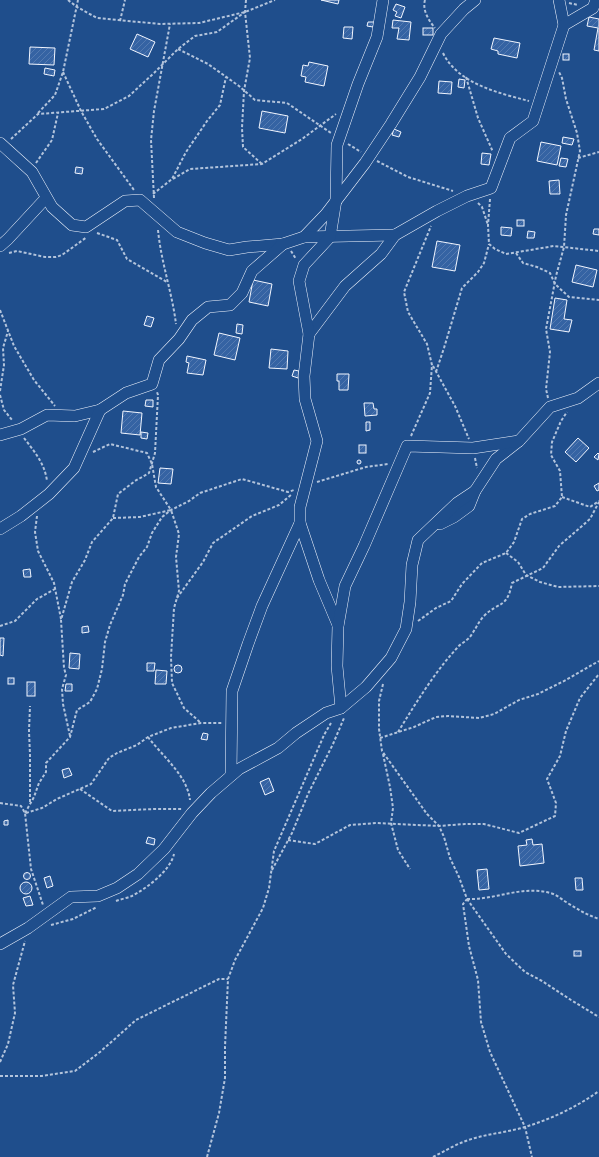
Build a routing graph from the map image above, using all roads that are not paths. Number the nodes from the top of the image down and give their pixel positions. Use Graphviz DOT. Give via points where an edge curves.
graph roads {
  1 [pos="383,0"];
  2 [pos="475,0"];
  3 [pos="559,0"];
  4 [pos="596,6"];
  5 [pos="564,25"];
  6 [pos="2,144"];
  7 [pos="46,198"];
  8 [pos="336,200"];
  9 [pos="395,235"];
  10 [pos="304,237"];
  11 [pos="330,237"];
  12 [pos="283,244"];
  13 [pos="3,250"];
  14 [pos="309,334"];
  15 [pos="599,383"];
  16 [pos="100,410"];
  17 [pos="0,435"];
  18 [pos="519,441"];
  19 [pos="300,523"];
  20 [pos="0,529"];
  21 [pos="338,626"];
  22 [pos="345,705"];
  23 [pos="232,775"];
  24 [pos="0,944"];
  1 -- 8 [label="street" via="377,37 337,145"];
  2 -- 8 [label="street" via="441,34 420,77 392,124"];
  3 -- 5 [label="street"];
  4 -- 5 [label="street"];
  5 -- 9 [label="street" via="533,120 510,138 491,188 467,196"];
  6 -- 7 [label="street" via="32,172"];
  7 -- 12 [label="street" via="72,225 86,227 125,201 140,200 177,232 229,250"];
  7 -- 13 [label="street" via="8,240"];
  8 -- 10 [label="street"];
  8 -- 11 [label="street"];
  9 -- 11 [label="street"];
  9 -- 14 [label="street" via="380,254 345,286"];
  10 -- 11 [label="street"];
  10 -- 12 [label="street"];
  11 -- 14 [label="street" via="304,264 299,281"];
  12 -- 16 [label="street" via="252,271 242,293 230,305 208,307 192,320 179,339 159,360 152,384 126,393"];
  14 -- 19 [label="street" via="304,376 305,399 317,441 300,506"];
  15 -- 18 [label="street" via="578,398 550,407"];
  16 -- 17 [label="street" via="75,416 47,415 21,429"];
  16 -- 20 [label="street" via="74,468 49,494 22,516"];
  18 -- 21 [label="street" via="473,448 407,446 345,586"];
  18 -- 22 [label="street" via="496,459 478,487 418,540 412,565 406,630 391,658 366,687"];
  19 -- 21 [label="street"];
  19 -- 23 [label="street" via="262,606 232,692"];
  21 -- 22 [label="street" via="336,666"];
  22 -- 23 [label="street" via="326,713 278,748"];
  23 -- 24 [label="street" via="192,811 164,849 138,874 117,888 98,896 72,897"];
}
